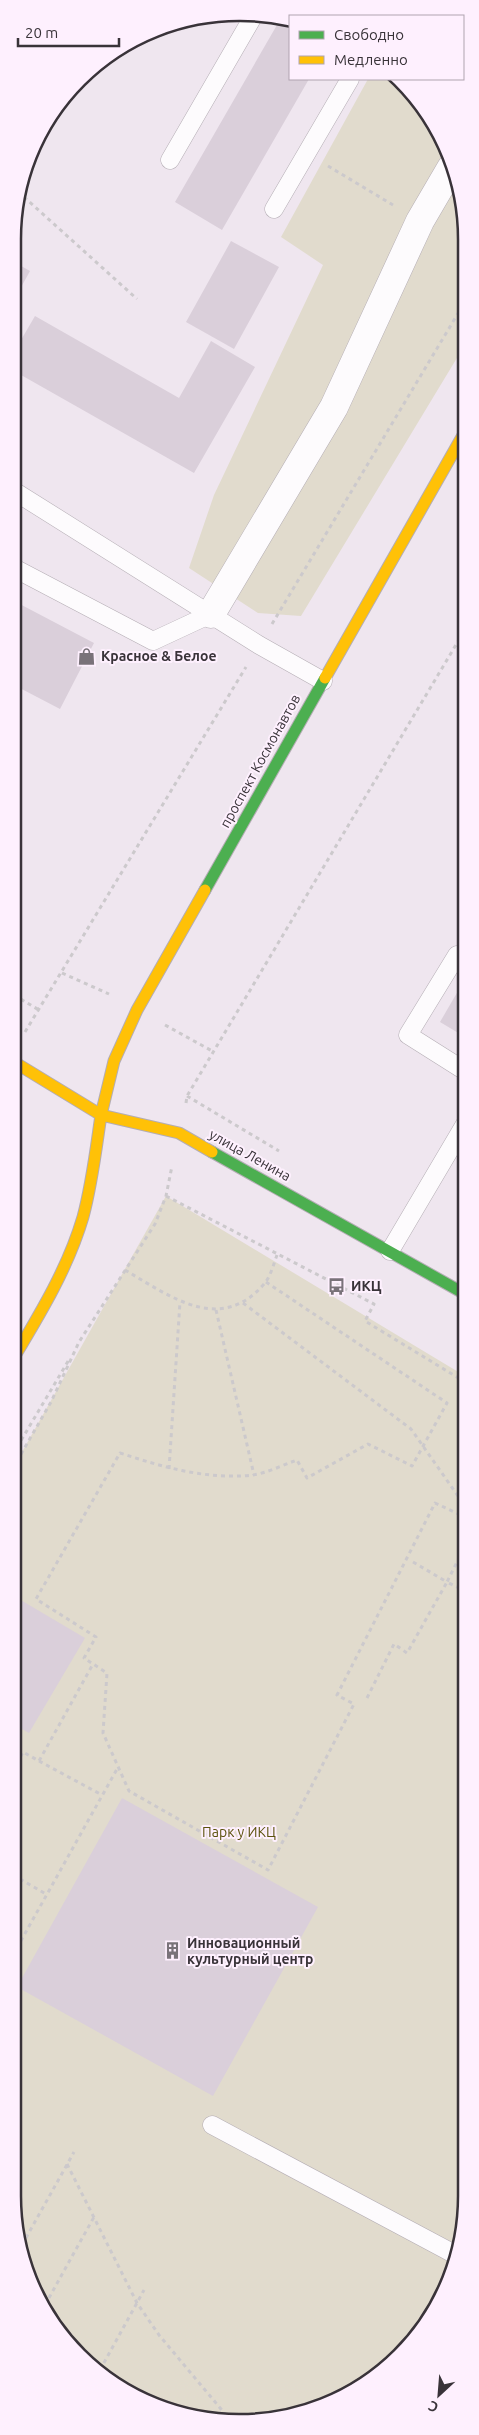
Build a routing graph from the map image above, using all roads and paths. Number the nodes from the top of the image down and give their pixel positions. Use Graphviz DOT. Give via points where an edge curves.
graph roads {
  1 [pos="250,22"];
  2 [pos="349,80"];
  3 [pos="170,160"];
  4 [pos="328,166"];
  5 [pos="447,174"];
  6 [pos="25,198"];
  7 [pos="274,209"];
  8 [pos="420,221"];
  9 [pos="137,299"];
  10 [pos="458,313"];
  11 [pos="458,444"];
  12 [pos="21,495"];
  13 [pos="21,572"];
  14 [pos="211,614"];
  15 [pos="458,641"];
  16 [pos="259,645"];
  17 [pos="323,681"];
  18 [pos="457,955"];
  19 [pos="21,1000"];
  20 [pos="39,1010"];
  21 [pos="24,1035"];
  22 [pos="21,1066"];
  23 [pos="458,1067"];
  24 [pos="101,1115"];
  25 [pos="179,1133"];
  26 [pos="458,1136"];
  27 [pos="166,1196"];
  28 [pos="390,1251"];
  29 [pos="278,1255"];
  30 [pos="125,1270"];
  31 [pos="266,1282"];
  32 [pos="458,1290"];
  33 [pos="180,1302"];
  34 [pos="243,1303"];
  35 [pos="216,1310"];
  36 [pos="79,1342"];
  37 [pos="21,1346"];
  38 [pos="458,1378"];
  39 [pos="21,1440"];
  40 [pos="423,1447"];
  41 [pos="21,1454"];
  42 [pos="169,1469"];
  43 [pos="254,1475"];
  44 [pos="458,1496"];
  45 [pos="458,1514"];
  46 [pos="458,1560"];
  47 [pos="413,1562"];
  48 [pos="447,1582"];
  49 [pos="458,1588"];
  50 [pos="93,1664"];
  51 [pos="367,1698"];
  52 [pos="21,1756"];
  53 [pos="39,1761"];
  54 [pos="117,1769"];
  55 [pos="102,1796"];
  56 [pos="21,1880"];
  57 [pos="46,1894"];
  58 [pos="21,1940"];
  59 [pos="212,2125"];
  60 [pos="74,2152"];
  61 [pos="67,2164"];
  62 [pos="94,2217"];
  63 [pos="25,2239"];
  64 [pos="450,2251"];
  65 [pos="144,2290"];
  66 [pos="48,2300"];
  67 [pos="137,2303"];
  68 [pos="103,2365"];
  69 [pos="224,2413"];
  1 -- 3 [label="lane"];
  2 -- 7 [label="lane"];
  4 -- 8 [label="path"];
  5 -- 8 [label="street"];
  6 -- 9 [label="path"];
  8 -- 14 [label="street" via="334,407"];
  10 -- 16 [label="path"];
  11 -- 17 [label="main road, проспект Космонавтов"];
  12 -- 14 [label="lane"];
  13 -- 14 [label="lane" via="153,641"];
  14 -- 16 [label="lane"];
  15 -- 25 [label="path" via="187,1096"];
  16 -- 17 [label="lane"];
  16 -- 20 [label="path"];
  17 -- 24 [label="main road, проспект Космонавтов" via="137,1010 114,1061"];
  18 -- 23 [label="lane" via="408,1035"];
  19 -- 20 [label="path"];
  20 -- 21 [label="path"];
  22 -- 24 [label="main road, улица Ленина"];
  24 -- 25 [label="main road, улица Ленина"];
  24 -- 37 [label="main road, проспект Космонавтов" via="92,1175 78,1232 57,1282"];
  25 -- 27 [label="path"];
  25 -- 28 [label="main road, улица Ленина"];
  26 -- 28 [label="lane"];
  27 -- 29 [label="path"];
  27 -- 30 [label="path" via="155,1224"];
  28 -- 32 [label="main road, улица Ленина"];
  29 -- 31 [label="path"];
  29 -- 38 [label="path" via="374,1304 365,1321"];
  30 -- 33 [label="path"];
  30 -- 36 [label="path"];
  31 -- 34 [label="path"];
  31 -- 40 [label="path" via="447,1403"];
  33 -- 35 [label="path"];
  33 -- 42 [label="path"];
  34 -- 35 [label="path"];
  34 -- 40 [label="path" via="411,1429"];
  35 -- 43 [label="path"];
  36 -- 39 [label="path"];
  36 -- 41 [label="path" via="51,1402"];
  40 -- 43 [label="path" via="412,1466 368,1444 307,1478 296,1460"];
  40 -- 44 [label="path"];
  42 -- 43 [label="path" via="207,1476"];
  42 -- 50 [label="path" via="120,1453 36,1600 96,1637 84,1658"];
  45 -- 54 [label="path" via="435,1503 337,1695 354,1704 268,1870 129,1791"];
  46 -- 48 [label="path"];
  47 -- 48 [label="path"];
  48 -- 49 [label="path"];
  48 -- 51 [label="path" via="408,1652 394,1644"];
  50 -- 53 [label="path"];
  50 -- 54 [label="path" via="107,1673 103,1733"];
  52 -- 53 [label="path" via="23,1752"];
  53 -- 55 [label="path"];
  54 -- 55 [label="path"];
  55 -- 57 [label="path"];
  56 -- 57 [label="path"];
  57 -- 58 [label="path"];
  59 -- 64 [label="lane"];
  60 -- 61 [label="path"];
  61 -- 62 [label="path"];
  61 -- 63 [label="path"];
  62 -- 66 [label="path"];
  62 -- 67 [label="path"];
  65 -- 67 [label="path"];
  67 -- 68 [label="path"];
  67 -- 69 [label="path"];
}
